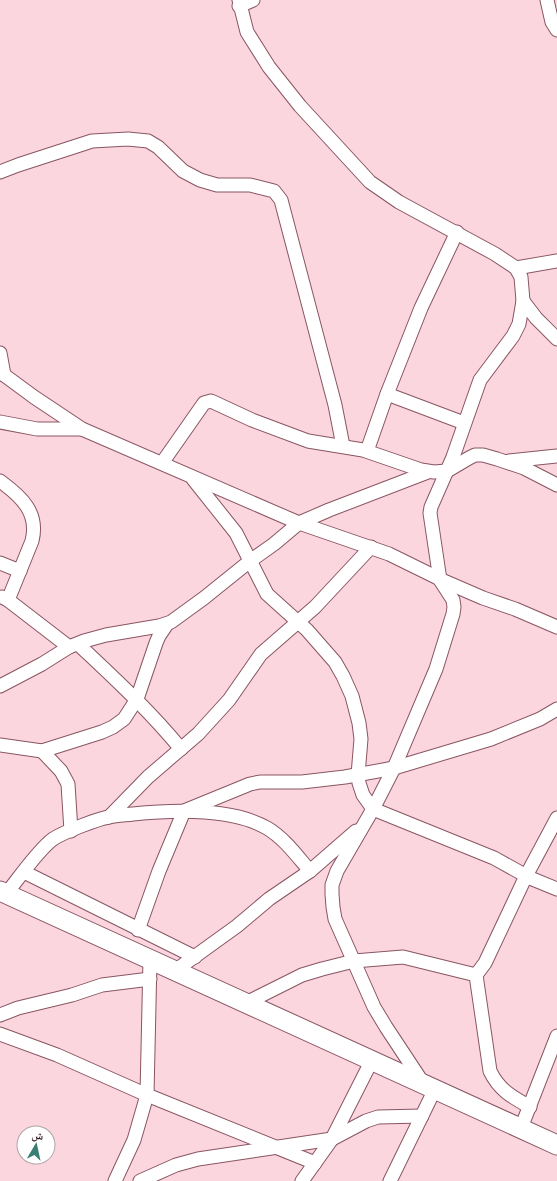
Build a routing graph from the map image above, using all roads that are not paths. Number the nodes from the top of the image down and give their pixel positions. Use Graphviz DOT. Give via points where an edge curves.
graph roads {
  1 [pos="253,0"];
  2 [pos="547,0"];
  3 [pos="239,3"];
  4 [pos="557,30"];
  5 [pos="0,172"];
  6 [pos="457,232"];
  7 [pos="557,261"];
  8 [pos="516,268"];
  9 [pos="523,301"];
  10 [pos="557,339"];
  11 [pos="0,353"];
  12 [pos="2,373"];
  13 [pos="387,394"];
  14 [pos="0,422"];
  15 [pos="464,423"];
  16 [pos="82,429"];
  17 [pos="343,446"];
  18 [pos="367,451"];
  19 [pos="557,456"];
  20 [pos="505,461"];
  21 [pos="162,463"];
  22 [pos="447,471"];
  23 [pos="428,472"];
  24 [pos="191,476"];
  25 [pos="0,481"];
  26 [pos="557,486"];
  27 [pos="299,523"];
  28 [pos="371,548"];
  29 [pos="250,560"];
  30 [pos="0,563"];
  31 [pos="20,571"];
  32 [pos="440,580"];
  33 [pos="4,598"];
  34 [pos="298,623"];
  35 [pos="167,624"];
  36 [pos="557,627"];
  37 [pos="74,645"];
  38 [pos="0,686"];
  39 [pos="137,699"];
  40 [pos="557,710"];
  41 [pos="0,745"];
  42 [pos="181,749"];
  43 [pos="42,752"];
  44 [pos="394,768"];
  45 [pos="358,775"];
  46 [pos="373,809"];
  47 [pos="184,811"];
  48 [pos="109,817"];
  49 [pos="557,818"];
  50 [pos="364,825"];
  51 [pos="71,831"];
  52 [pos="310,871"];
  53 [pos="24,872"];
  54 [pos="526,876"];
  55 [pos="557,889"];
  56 [pos="3,892"];
  57 [pos="138,930"];
  58 [pos="195,957"];
  59 [pos="150,959"];
  60 [pos="354,961"];
  61 [pos="176,970"];
  62 [pos="476,975"];
  63 [pos="150,979"];
  64 [pos="246,1003"];
  65 [pos="0,1015"];
  66 [pos="0,1034"];
  67 [pos="557,1036"];
  68 [pos="372,1060"];
  69 [pos="429,1086"];
  70 [pos="147,1094"];
  71 [pos="530,1107"];
  72 [pos="422,1116"];
  73 [pos="522,1128"];
  74 [pos="332,1139"];
  75 [pos="557,1145"];
  76 [pos="274,1147"];
  77 [pos="315,1163"];
  78 [pos="115,1181"];
  79 [pos="140,1181"];
  80 [pos="302,1181"];
  81 [pos="390,1181"];
  1 -- 3 [label="street"];
  2 -- 4 [label="street" via="552,22"];
  3 -- 6 [label="street" via="247,32 269,66 300,106 370,182 399,202"];
  5 -- 17 [label="street" via="92,141 128,139 148,141 183,171 200,180 217,185 250,185 274,191 281,200 335,405"];
  6 -- 8 [label="street"];
  6 -- 13 [label="street" via="421,308"];
  7 -- 8 [label="street"];
  8 -- 9 [label="street" via="521,277"];
  9 -- 10 [label="street"];
  9 -- 15 [label="street" via="521,318 516,329 480,380"];
  11 -- 12 [label="street"];
  12 -- 16 [label="street"];
  13 -- 15 [label="street"];
  13 -- 18 [label="street"];
  14 -- 16 [label="street" via="36,429"];
  15 -- 22 [label="street"];
  16 -- 21 [label="street"];
  17 -- 18 [label="street"];
  17 -- 21 [label="street" via="308,441 252,420 216,402 208,401 204,403"];
  18 -- 23 [label="street"];
  19 -- 20 [label="street"];
  20 -- 22 [label="street" via="475,455"];
  20 -- 26 [label="street"];
  21 -- 24 [label="street"];
  22 -- 23 [label="street"];
  22 -- 32 [label="street" via="430,514"];
  23 -- 27 [label="street"];
  24 -- 27 [label="street"];
  24 -- 29 [label="street" via="234,529"];
  25 -- 31 [label="street" via="17,493 33,518 32,541"];
  27 -- 28 [label="street"];
  27 -- 29 [label="street"];
  28 -- 32 [label="street"];
  28 -- 34 [label="street"];
  29 -- 34 [label="street" via="267,594"];
  29 -- 35 [label="street" via="204,598"];
  30 -- 31 [label="street"];
  31 -- 33 [label="street"];
  32 -- 36 [label="street"];
  32 -- 44 [label="street" via="451,594 453,614 436,669"];
  33 -- 37 [label="street"];
  34 -- 42 [label="street" via="261,654 229,700"];
  34 -- 45 [label="street" via="335,662 352,696 359,723"];
  35 -- 37 [label="street" via="106,635"];
  35 -- 39 [label="street" via="159,636"];
  37 -- 38 [label="street"];
  37 -- 39 [label="street"];
  39 -- 42 [label="street"];
  39 -- 43 [label="street" via="124,719 112,727"];
  40 -- 44 [label="street" via="491,739"];
  41 -- 43 [label="street"];
  42 -- 48 [label="street" via="148,777"];
  43 -- 51 [label="street" via="61,771 68,784"];
  44 -- 45 [label="street"];
  44 -- 46 [label="street"];
  45 -- 46 [label="street" via="363,795"];
  45 -- 47 [label="street" via="302,782 250,784"];
  46 -- 50 [label="street"];
  46 -- 54 [label="street" via="494,858"];
  47 -- 48 [label="street"];
  47 -- 52 [label="street" via="224,815 260,824 278,836"];
  47 -- 57 [label="street"];
  48 -- 51 [label="street"];
  49 -- 54 [label="street"];
  50 -- 52 [label="street"];
  50 -- 60 [label="street" via="337,871 332,885 335,920"];
  51 -- 53 [label="street" via="60,835 45,846"];
  52 -- 58 [label="street" via="269,899"];
  53 -- 56 [label="street"];
  53 -- 57 [label="street"];
  54 -- 55 [label="street"];
  54 -- 62 [label="street" via="485,963"];
  56 -- 59 [label="highway"];
  57 -- 58 [label="street"];
  58 -- 61 [label="street"];
  59 -- 61 [label="highway"];
  59 -- 63 [label="street"];
  60 -- 62 [label="street" via="403,957"];
  60 -- 64 [label="street" via="302,975"];
  60 -- 69 [label="street" via="374,1007"];
  61 -- 64 [label="highway"];
  62 -- 71 [label="street" via="490,1070 494,1080"];
  63 -- 65 [label="street" via="102,986"];
  63 -- 70 [label="street"];
  64 -- 68 [label="highway"];
  66 -- 70 [label="street" via="57,1055"];
  67 -- 71 [label="street"];
  68 -- 69 [label="highway"];
  68 -- 74 [label="street"];
  69 -- 72 [label="street"];
  69 -- 73 [label="highway"];
  70 -- 76 [label="street"];
  70 -- 78 [label="street" via="134,1140"];
  71 -- 73 [label="street"];
  72 -- 74 [label="street" via="373,1118"];
  72 -- 81 [label="street"];
  73 -- 75 [label="highway"];
  74 -- 76 [label="street"];
  74 -- 77 [label="street"];
  76 -- 77 [label="street"];
  76 -- 79 [label="street" via="190,1161"];
  77 -- 80 [label="street"];
}
